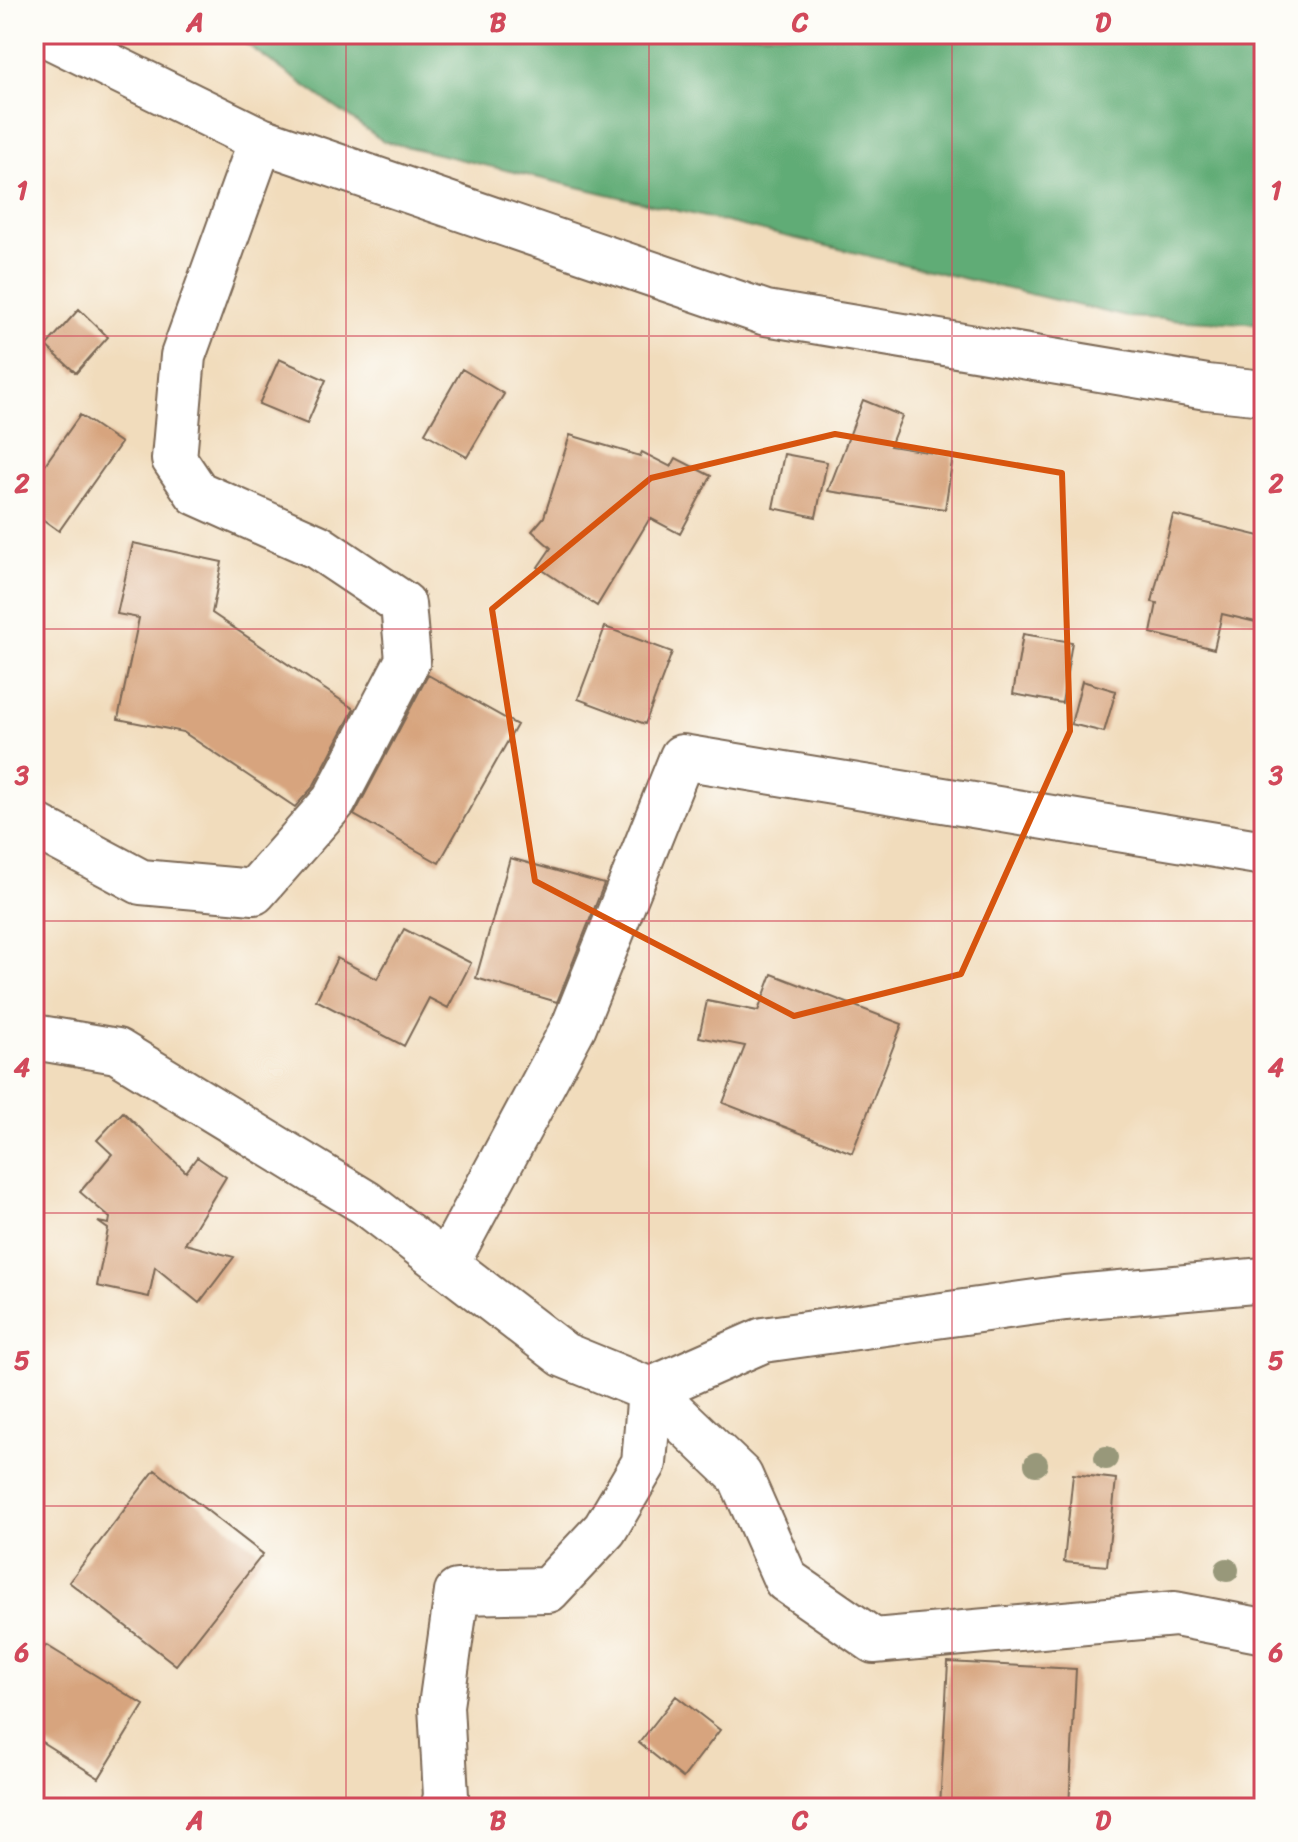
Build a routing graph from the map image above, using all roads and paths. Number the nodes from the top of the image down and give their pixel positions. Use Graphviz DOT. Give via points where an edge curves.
graph roads {
  1 [pos="45,34"];
  2 [pos="261,140"];
  3 [pos="1264,393"];
  4 [pos="34,825"];
  5 [pos="1264,853"];
  6 [pos="34,1037"];
  7 [pos="446,1265"];
  8 [pos="1264,1280"];
  9 [pos="650,1390"];
  10 [pos="1264,1631"];
  11 [pos="443,1808"];
  1 -- 2 [label="street"];
  2 -- 3 [label="street" via="766,313"];
  2 -- 4 [label="street" via="183,356 174,459 197,493 318,547 403,604 408,660 334,801 254,892 141,882"];
  5 -- 7 [label="street" via="682,757 574,1026"];
  6 -- 7 [label="street" via="117,1051 366,1203"];
  7 -- 9 [label="street" via="564,1355"];
  8 -- 9 [label="street" via="1065,1298 763,1340"];
  9 -- 10 [label="street" via="740,1476 786,1580 874,1641 1175,1614"];
  9 -- 11 [label="street" via="644,1463 605,1529 548,1590 457,1592 441,1706"];
}
